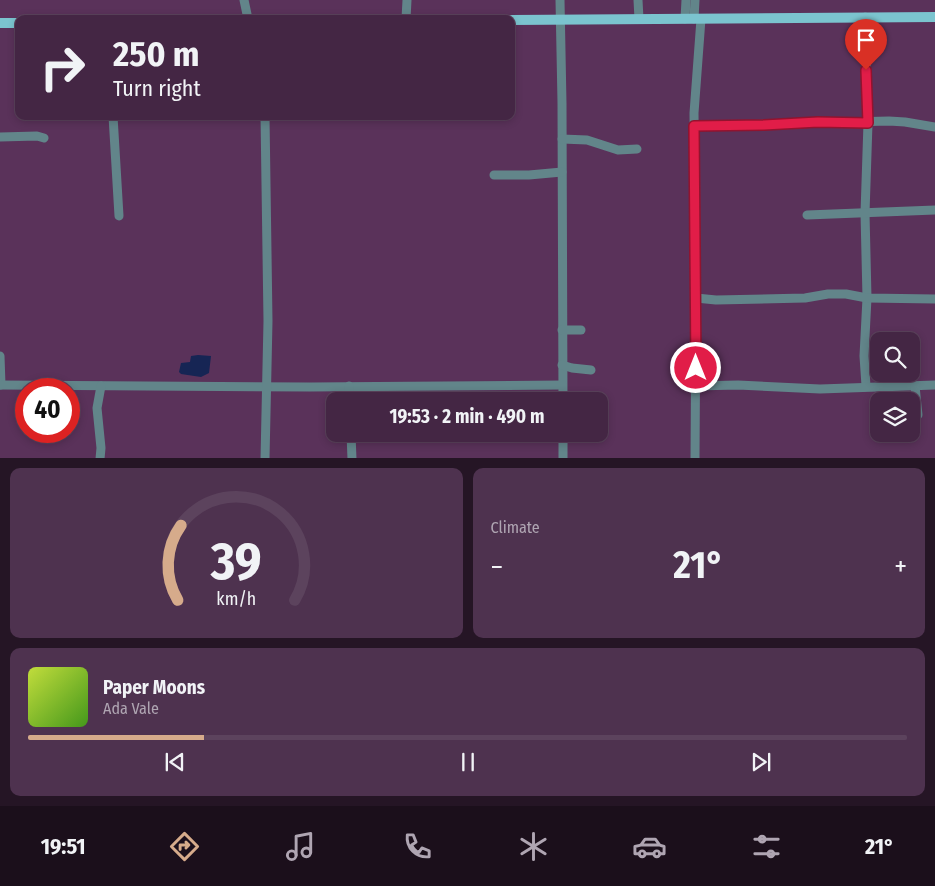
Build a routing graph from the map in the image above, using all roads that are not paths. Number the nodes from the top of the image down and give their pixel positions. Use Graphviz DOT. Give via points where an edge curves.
graph roads {
  1 [pos="244,0"];
  2 [pos="407,0"];
  3 [pos="560,0"];
  4 [pos="638,0"];
  5 [pos="686,0"];
  6 [pos="695,0"];
  7 [pos="247,15"];
  8 [pos="406,15"];
  9 [pos="865,17"];
  10 [pos="935,17"];
  11 [pos="561,19"];
  12 [pos="639,19"];
  13 [pos="693,19"];
  14 [pos="515,20"];
  15 [pos="0,23"];
  16 [pos="15,23"];
  17 [pos="113,120"];
  18 [pos="265,120"];
  19 [pos="868,123"];
  20 [pos="694,126"];
  21 [pos="935,127"];
  22 [pos="0,137"];
  23 [pos="44,138"];
  24 [pos="562,139"];
  25 [pos="637,149"];
  26 [pos="562,172"];
  27 [pos="494,175"];
  28 [pos="935,210"];
  29 [pos="865,214"];
  30 [pos="806,215"];
  31 [pos="119,216"];
  32 [pos="696,298"];
  33 [pos="867,298"];
  34 [pos="935,300"];
  35 [pos="562,330"];
  36 [pos="581,330"];
  37 [pos="0,356"];
  38 [pos="562,365"];
  39 [pos="590,370"];
  40 [pos="935,385"];
  41 [pos="0,386"];
  42 [pos="101,386"];
  43 [pos="266,386"];
  44 [pos="349,386"];
  45 [pos="562,386"];
  46 [pos="695,386"];
  47 [pos="866,386"];
  48 [pos="915,386"];
  49 [pos="349,392"];
  50 [pos="562,392"];
  51 [pos="916,392"];
  52 [pos="351,442"];
  53 [pos="563,442"];
  54 [pos="100,458"];
  55 [pos="265,458"];
  56 [pos="352,458"];
  57 [pos="563,458"];
  58 [pos="695,458"];
  1 -- 7 [label="street"];
  2 -- 8 [label="street"];
  3 -- 11 [label="street"];
  4 -- 12 [label="street"];
  5 -- 13 [label="street"];
  6 -- 13 [label="street"];
  9 -- 10 [label="main road"];
  9 -- 13 [label="main road"];
  9 -- 19 [label="street"];
  11 -- 12 [label="main road"];
  11 -- 14 [label="main road"];
  11 -- 24 [label="street"];
  12 -- 13 [label="main road"];
  13 -- 20 [label="street" via="697,64"];
  15 -- 16 [label="main road"];
  17 -- 31 [label="street"];
  18 -- 43 [label="street"];
  19 -- 20 [label="street"];
  19 -- 21 [label="street" via="904,122"];
  19 -- 29 [label="street"];
  20 -- 32 [label="street"];
  22 -- 23 [label="street"];
  24 -- 25 [label="street" via="587,140 618,150"];
  24 -- 26 [label="street"];
  26 -- 27 [label="street"];
  26 -- 35 [label="street"];
  28 -- 29 [label="street"];
  29 -- 30 [label="street"];
  29 -- 33 [label="street"];
  32 -- 33 [label="street" via="805,298 828,294"];
  32 -- 46 [label="street"];
  33 -- 34 [label="street"];
  33 -- 47 [label="street"];
  35 -- 36 [label="street"];
  35 -- 38 [label="street"];
  37 -- 41 [label="street"];
  38 -- 39 [label="street"];
  38 -- 45 [label="street"];
  40 -- 48 [label="street"];
  41 -- 42 [label="street"];
  42 -- 43 [label="street"];
  42 -- 54 [label="street" via="97,408"];
  43 -- 44 [label="street"];
  43 -- 55 [label="street"];
  44 -- 45 [label="street"];
  44 -- 49 [label="street"];
  45 -- 50 [label="street"];
  46 -- 47 [label="street" via="820,389"];
  46 -- 58 [label="street"];
  47 -- 48 [label="street"];
  48 -- 51 [label="street"];
  52 -- 56 [label="street"];
  53 -- 57 [label="street"];
}
